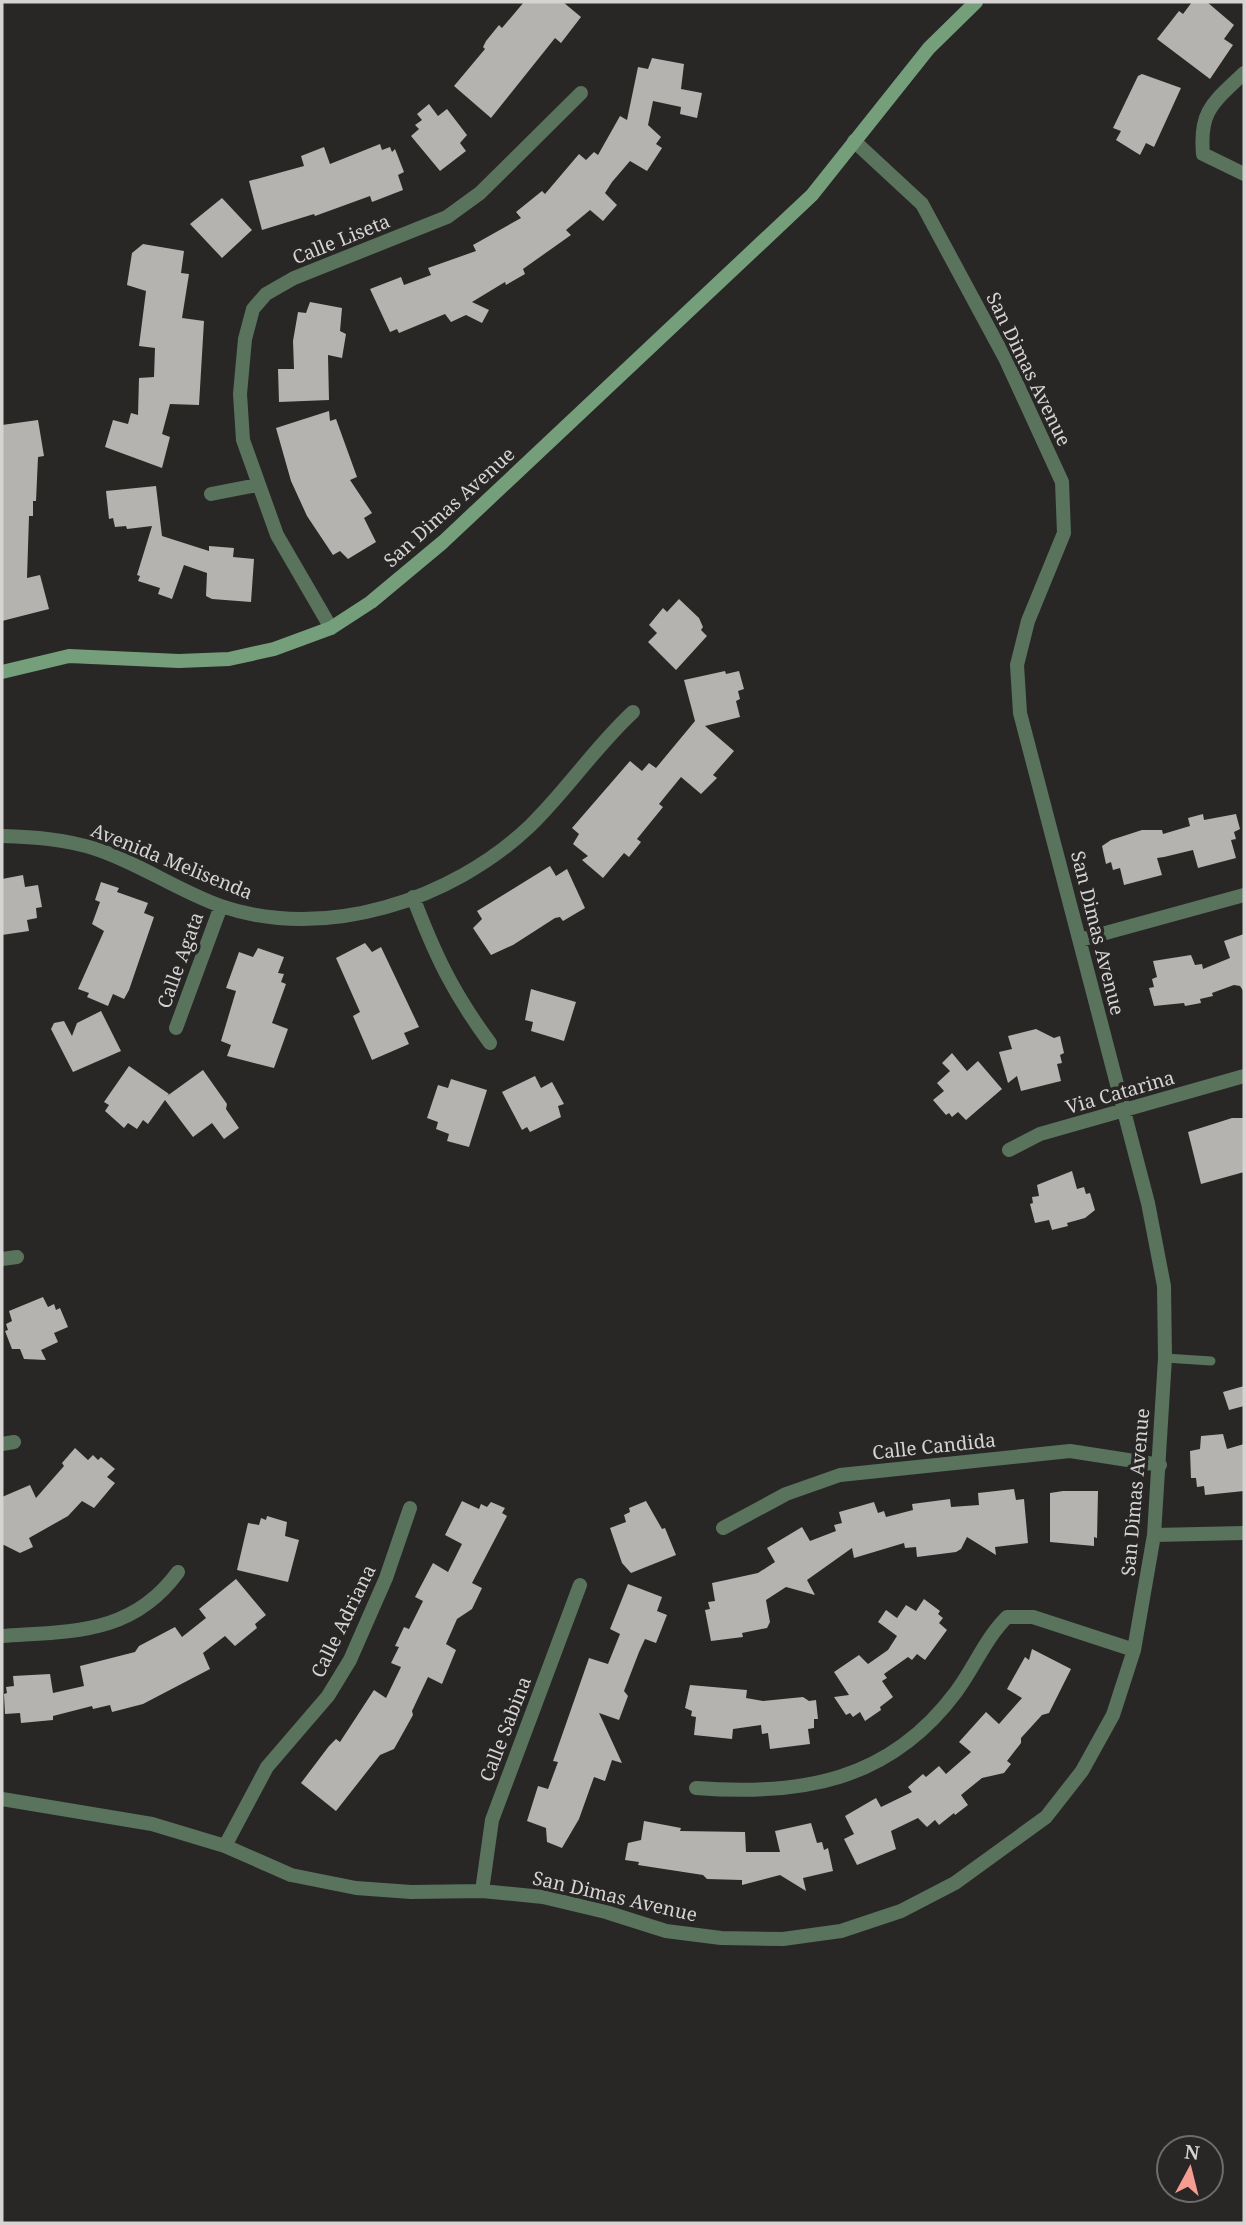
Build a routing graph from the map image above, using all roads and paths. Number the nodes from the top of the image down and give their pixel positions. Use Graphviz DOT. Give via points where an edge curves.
graph roads {
  1 [pos="976,2"];
  2 [pos="1244,73"];
  3 [pos="581,93"];
  4 [pos="854,141"];
  5 [pos="1244,174"];
  6 [pos="257,485"];
  7 [pos="211,494"];
  8 [pos="331,628"];
  9 [pos="2,672"];
  10 [pos="633,712"];
  11 [pos="2,836"];
  12 [pos="1244,895"];
  13 [pos="413,897"];
  14 [pos="221,906"];
  15 [pos="1080,940"];
  16 [pos="176,1028"];
  17 [pos="491,1043"];
  18 [pos="1244,1076"];
  19 [pos="1122,1111"];
  20 [pos="1009,1150"];
  21 [pos="17,1257"];
  22 [pos="2,1259"];
  23 [pos="1165,1358"];
  24 [pos="1211,1361"];
  25 [pos="1160,1465"];
  26 [pos="410,1508"];
  27 [pos="723,1528"];
  28 [pos="1244,1533"];
  29 [pos="1154,1535"];
  30 [pos="178,1572"];
  31 [pos="580,1585"];
  32 [pos="2,1636"];
  33 [pos="1134,1650"];
  34 [pos="696,1788"];
  35 [pos="2,1799"];
  36 [pos="225,1846"];
  37 [pos="482,1891"];
  1 -- 4 [label="street, San Dimas Avenue" via="929,48"];
  2 -- 5 [label="street" via="1213,103 1201,128 1203,154"];
  3 -- 6 [label="street, Calle Liseta" via="480,193 447,216 294,278 266,294 253,309 240,394 243,440"];
  4 -- 8 [label="street, San Dimas Avenue" via="812,195 443,542 371,602"];
  4 -- 15 [label="street, San Dimas Avenue" via="922,204 1006,360 1062,482 1064,533 1028,621 1017,665 1020,713"];
  6 -- 7 [label="street"];
  6 -- 8 [label="street, Calle Liseta" via="277,535"];
  8 -- 9 [label="street, San Dimas Avenue" via="274,649 229,659 69,656"];
  10 -- 13 [label="street, Avenida Melisenda" via="530,825 459,877"];
  11 -- 14 [label="street, Avenida Melisenda" via="51,837 98,849"];
  12 -- 15 [label="street"];
  13 -- 14 [label="street, Avenida Melisenda" via="377,910 302,920 265,918"];
  13 -- 17 [label="street" via="436,958 459,1000"];
  14 -- 16 [label="street, Calle Agata"];
  15 -- 19 [label="street, San Dimas Avenue"];
  18 -- 19 [label="street, Via Catarina"];
  19 -- 20 [label="street, Via Catarina" via="1040,1134"];
  19 -- 23 [label="street, San Dimas Avenue" via="1149,1203 1164,1286"];
  21 -- 22 [label="street"];
  23 -- 24 [label="lane"];
  23 -- 25 [label="street, San Dimas Avenue"];
  25 -- 27 [label="street, Calle Candida" via="1070,1451 840,1475 786,1494"];
  25 -- 29 [label="street, San Dimas Avenue"];
  26 -- 36 [label="street, Calle Adriana" via="350,1660 328,1696 267,1767"];
  28 -- 29 [label="street"];
  29 -- 33 [label="street, San Dimas Avenue"];
  30 -- 32 [label="street" via="162,1594 106,1626 64,1634"];
  31 -- 37 [label="street, Calle Sabina" via="492,1819"];
  33 -- 34 [label="street" via="1033,1617 1007,1617 992,1632 955,1693 920,1731 882,1759 840,1778 794,1789 750,1793"];
  33 -- 37 [label="street, San Dimas Avenue" via="1113,1715 1082,1771 1046,1817 956,1883 901,1911 841,1931 783,1939 721,1938 666,1931 543,1897"];
  35 -- 36 [label="street, San Dimas Avenue" via="152,1824"];
  36 -- 37 [label="street, San Dimas Avenue" via="291,1875 356,1888"];
}
